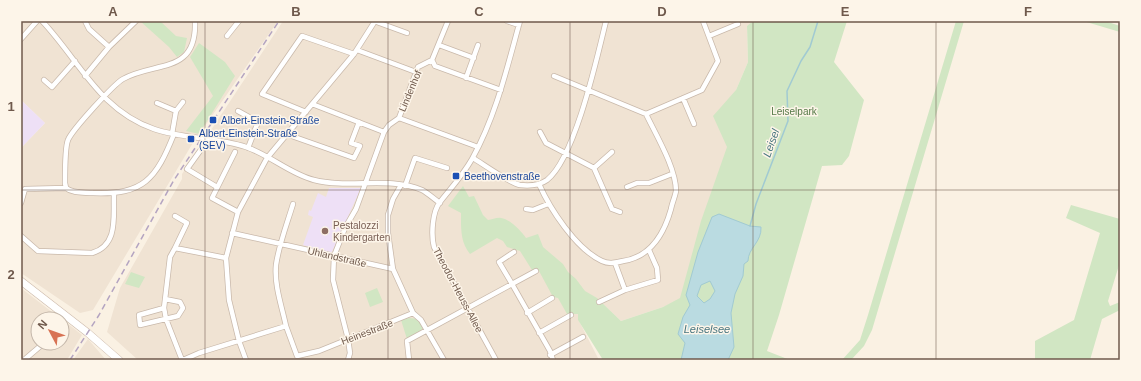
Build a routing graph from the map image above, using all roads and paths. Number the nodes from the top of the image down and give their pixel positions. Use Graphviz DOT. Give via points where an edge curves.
graph roads {
  1 [pos="37,21"];
  2 [pos="42,21"];
  3 [pos="85,21"];
  4 [pos="136,21"];
  5 [pos="196,21"];
  6 [pos="239,21"];
  7 [pos="374,21"];
  8 [pos="448,21"];
  9 [pos="507,21"];
  10 [pos="606,21"];
  11 [pos="703,21"];
  12 [pos="520,23"];
  13 [pos="738,24"];
  14 [pos="407,32"];
  15 [pos="227,36"];
  16 [pos="709,36"];
  17 [pos="21,39"];
  18 [pos="439,45"];
  19 [pos="478,45"];
  20 [pos="110,48"];
  21 [pos="356,52"];
  22 [pos="474,58"];
  23 [pos="432,60"];
  24 [pos="75,61"];
  25 [pos="416,72"];
  26 [pos="85,76"];
  27 [pos="554,76"];
  28 [pos="466,78"];
  29 [pos="44,80"];
  30 [pos="588,89"];
  31 [pos="501,90"];
  32 [pos="103,98"];
  33 [pos="683,98"];
  34 [pos="183,102"];
  35 [pos="157,103"];
  36 [pos="312,104"];
  37 [pos="176,111"];
  38 [pos="238,111"];
  39 [pos="306,112"];
  40 [pos="646,114"];
  41 [pos="399,118"];
  42 [pos="359,122"];
  43 [pos="694,124"];
  44 [pos="384,132"];
  45 [pos="540,132"];
  46 [pos="173,134"];
  47 [pos="286,134"];
  48 [pos="204,144"];
  49 [pos="478,147"];
  50 [pos="248,148"];
  51 [pos="235,152"];
  52 [pos="612,152"];
  53 [pos="566,154"];
  54 [pos="267,158"];
  55 [pos="473,158"];
  56 [pos="447,168"];
  57 [pos="594,168"];
  58 [pos="672,174"];
  59 [pos="364,184"];
  60 [pos="539,184"];
  61 [pos="217,186"];
  62 [pos="403,186"];
  63 [pos="628,187"];
  64 [pos="66,188"];
  65 [pos="114,194"];
  66 [pos="440,203"];
  67 [pos="21,204"];
  68 [pos="292,204"];
  69 [pos="548,204"];
  70 [pos="526,209"];
  71 [pos="238,212"];
  72 [pos="620,212"];
  73 [pos="175,216"];
  74 [pos="232,233"];
  75 [pos="21,236"];
  76 [pos="280,243"];
  77 [pos="175,248"];
  78 [pos="649,250"];
  79 [pos="514,252"];
  80 [pos="334,256"];
  81 [pos="226,258"];
  82 [pos="616,263"];
  83 [pos="393,269"];
  84 [pos="536,271"];
  85 [pos="21,281"];
  86 [pos="512,284"];
  87 [pos="625,290"];
  88 [pos="552,298"];
  89 [pos="165,299"];
  90 [pos="599,302"];
  91 [pos="164,308"];
  92 [pos="467,308"];
  93 [pos="527,312"];
  94 [pos="413,313"];
  95 [pos="571,315"];
  96 [pos="166,319"];
  97 [pos="286,326"];
  98 [pos="427,329"];
  99 [pos="539,333"];
  100 [pos="583,337"];
  101 [pos="348,339"];
  102 [pos="239,341"];
  103 [pos="35,351"];
  104 [pos="550,355"];
  105 [pos="24,360"];
  106 [pos="119,360"];
  107 [pos="182,360"];
  108 [pos="246,360"];
  109 [pos="348,360"];
  110 [pos="409,360"];
  111 [pos="444,360"];
  112 [pos="496,360"];
  113 [pos="553,360"];
  1 -- 17 [label="street"];
  2 -- 24 [label="street"];
  3 -- 20 [label="street" via="89,29"];
  4 -- 20 [label="street"];
  5 -- 32 [label="street" via="190,50 177,62 122,79"];
  6 -- 15 [label="street"];
  7 -- 14 [label="street"];
  7 -- 21 [label="street"];
  8 -- 18 [label="street, Lindenhof"];
  9 -- 12 [label="street"];
  10 -- 30 [label="street"];
  11 -- 16 [label="street"];
  12 -- 31 [label="street, Theodor-Heuss-Allee"];
  13 -- 16 [label="street"];
  16 -- 33 [label="street" via="718,61 702,90"];
  18 -- 22 [label="street"];
  18 -- 23 [label="street, Lindenhof"];
  19 -- 22 [label="street"];
  20 -- 26 [label="street"];
  21 -- 25 [label="street"];
  21 -- 36 [label="street"];
  21 -- 39 [label="street" via="302,36 262,94"];
  22 -- 28 [label="street"];
  23 -- 25 [label="street, Lindenhof" via="418,67"];
  23 -- 28 [label="street" via="435,66"];
  24 -- 26 [label="street"];
  24 -- 29 [label="street" via="52,87"];
  25 -- 41 [label="street, Lindenhof"];
  26 -- 32 [label="street"];
  27 -- 30 [label="street"];
  28 -- 31 [label="street"];
  30 -- 40 [label="street"];
  30 -- 53 [label="street"];
  31 -- 49 [label="street, Theodor-Heuss-Allee"];
  32 -- 46 [label="street" via="134,120 153,129"];
  32 -- 64 [label="street" via="67,141"];
  33 -- 40 [label="street"];
  33 -- 43 [label="street"];
  34 -- 37 [label="street"];
  35 -- 37 [label="street"];
  36 -- 39 [label="street"];
  36 -- 42 [label="street"];
  37 -- 46 [label="street"];
  38 -- 50 [label="street" via="258,122"];
  39 -- 47 [label="street"];
  40 -- 58 [label="street"];
  41 -- 44 [label="street, Lindenhof"];
  41 -- 49 [label="street"];
  42 -- 44 [label="street"];
  42 -- 47 [label="street" via="351,143 360,146 354,158"];
  44 -- 59 [label="street, Lindenhof"];
  45 -- 53 [label="street" via="546,142"];
  46 -- 50 [label="street"];
  46 -- 65 [label="street" via="163,160 154,173 126,192"];
  47 -- 54 [label="street"];
  48 -- 61 [label="street" via="187,169"];
  49 -- 55 [label="street, Theodor-Heuss-Allee"];
  50 -- 54 [label="street"];
  51 -- 61 [label="street"];
  52 -- 57 [label="street"];
  53 -- 57 [label="street"];
  53 -- 60 [label="street" via="557,169 547,180"];
  54 -- 59 [label="street" via="314,180 348,185"];
  54 -- 71 [label="street"];
  55 -- 60 [label="street" via="520,185"];
  55 -- 66 [label="street, Theodor-Heuss-Allee" via="455,186"];
  56 -- 62 [label="street" via="415,158"];
  57 -- 72 [label="street" via="612,209"];
  58 -- 63 [label="street" via="649,183 637,183"];
  58 -- 78 [label="street" via="676,191 668,219 660,236"];
  59 -- 62 [label="street"];
  59 -- 80 [label="street, Lindenhof" via="356,209"];
  60 -- 69 [label="street"];
  61 -- 71 [label="street" via="212,198"];
  62 -- 66 [label="street" via="423,191"];
  62 -- 83 [label="street" via="393,199 388,215"];
  64 -- 65 [label="street" via="73,192"];
  64 -- 67 [label="street" via="25,189"];
  65 -- 75 [label="street" via="112,234 109,243 100,251 38,251"];
  66 -- 92 [label="street, Theodor-Heuss-Allee" via="433,224 434,247"];
  68 -- 76 [label="street"];
  69 -- 70 [label="street" via="533,210"];
  69 -- 82 [label="street" via="588,252 603,262"];
  71 -- 74 [label="street"];
  73 -- 77 [label="street" via="187,223"];
  74 -- 76 [label="street, Uhlandstraße"];
  74 -- 81 [label="street"];
  76 -- 80 [label="street, Uhlandstraße"];
  76 -- 97 [label="street, Heinestraße" via="276,266 278,292"];
  77 -- 81 [label="street"];
  77 -- 89 [label="street" via="170,257"];
  78 -- 82 [label="street" via="633,260"];
  78 -- 87 [label="street" via="657,268 658,280"];
  79 -- 86 [label="street" via="499,262"];
  80 -- 83 [label="street, Uhlandstraße"];
  80 -- 101 [label="street, Lindenhof" via="333,280"];
  81 -- 102 [label="street" via="229,300"];
  82 -- 87 [label="street"];
  83 -- 94 [label="street"];
  84 -- 86 [label="street"];
  85 -- 106 [label="main road"];
  86 -- 92 [label="street"];
  86 -- 93 [label="street"];
  87 -- 90 [label="street"];
  88 -- 93 [label="street"];
  89 -- 91 [label="street"];
  89 -- 96 [label="street" via="180,302 183,308 178,316"];
  91 -- 96 [label="street"];
  91 -- 96 [label="street" via="139,315 140,325"];
  92 -- 98 [label="street"];
  92 -- 112 [label="street, Theodor-Heuss-Allee"];
  93 -- 99 [label="street"];
  94 -- 98 [label="street"];
  94 -- 101 [label="street, Heinestraße"];
  95 -- 99 [label="street"];
  96 -- 107 [label="street"];
  97 -- 101 [label="street, Heinestraße" via="297,356 319,351"];
  97 -- 102 [label="street"];
  98 -- 110 [label="street" via="407,341"];
  98 -- 111 [label="street"];
  99 -- 104 [label="street"];
  100 -- 104 [label="street"];
  101 -- 109 [label="street, Lindenhof"];
  102 -- 107 [label="street"];
  102 -- 108 [label="street"];
  103 -- 105 [label="street"];
  104 -- 113 [label="street"];
}
